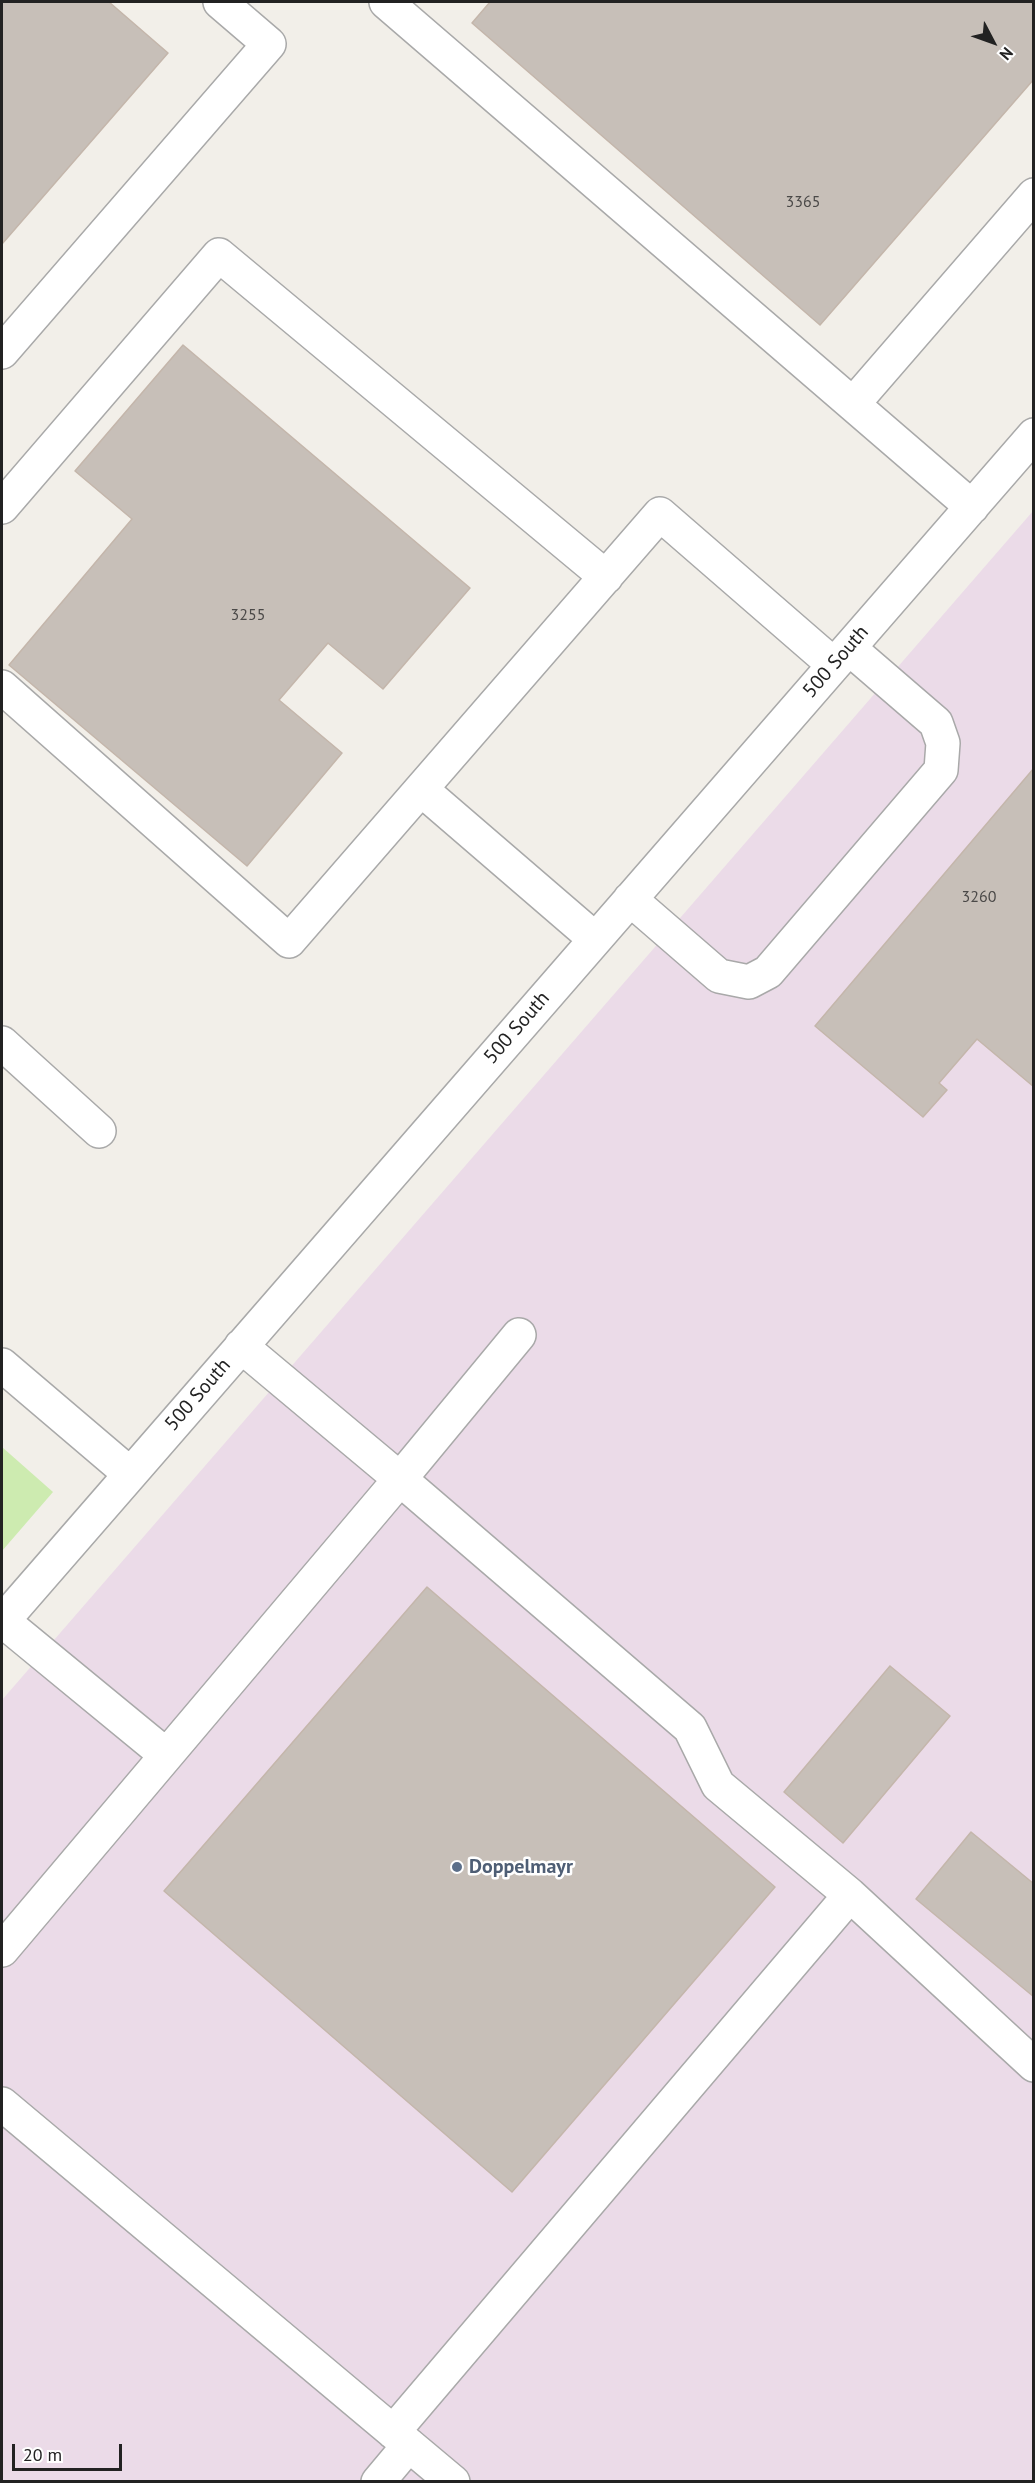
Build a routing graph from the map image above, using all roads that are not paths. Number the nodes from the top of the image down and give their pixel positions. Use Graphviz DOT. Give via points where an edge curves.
graph roads {
  1 [pos="220,2"];
  2 [pos="386,2"];
  3 [pos="1034,195"];
  4 [pos="2,352"];
  5 [pos="853,404"];
  6 [pos="1034,435"];
  7 [pos="2,507"];
  8 [pos="972,507"];
  9 [pos="606,577"];
  10 [pos="841,656"];
  11 [pos="2,687"];
  12 [pos="422,790"];
  13 [pos="630,899"];
  14 [pos="595,939"];
  15 [pos="2,1043"];
  16 [pos="99,1131"];
  17 [pos="519,1335"];
  18 [pos="241,1346"];
  19 [pos="2,1365"];
  20 [pos="130,1474"];
  21 [pos="400,1479"];
  22 [pos="2,1622"];
  23 [pos="166,1755"];
  24 [pos="850,1895"];
  25 [pos="2,1950"];
  26 [pos="1034,2064"];
  27 [pos="2,2104"];
  28 [pos="401,2438"];
  29 [pos="378,2481"];
  30 [pos="453,2481"];
  1 -- 4 [label="street" via="269,44"];
  2 -- 5 [label="street"];
  3 -- 5 [label="street"];
  5 -- 8 [label="street"];
  6 -- 8 [label="street, 500 South"];
  7 -- 9 [label="street" via="219,255"];
  8 -- 10 [label="street, 500 South"];
  9 -- 10 [label="street" via="660,514"];
  9 -- 12 [label="street"];
  10 -- 13 [label="street, 500 South"];
  10 -- 13 [label="street" via="936,723 943,743 941,770 768,972 749,982 719,976"];
  11 -- 12 [label="street" via="289,941"];
  12 -- 14 [label="street"];
  13 -- 14 [label="street, 500 South"];
  14 -- 18 [label="street, 500 South"];
  15 -- 16 [label="street"];
  17 -- 21 [label="street"];
  18 -- 20 [label="street, 500 South"];
  18 -- 21 [label="street"];
  19 -- 20 [label="street"];
  20 -- 22 [label="street, 500 South"];
  21 -- 23 [label="street"];
  21 -- 24 [label="street" via="690,1728 718,1785"];
  22 -- 23 [label="street"];
  23 -- 25 [label="street"];
  24 -- 26 [label="street"];
  24 -- 28 [label="street"];
  27 -- 28 [label="street"];
  28 -- 29 [label="street"];
  28 -- 30 [label="street"];
}
